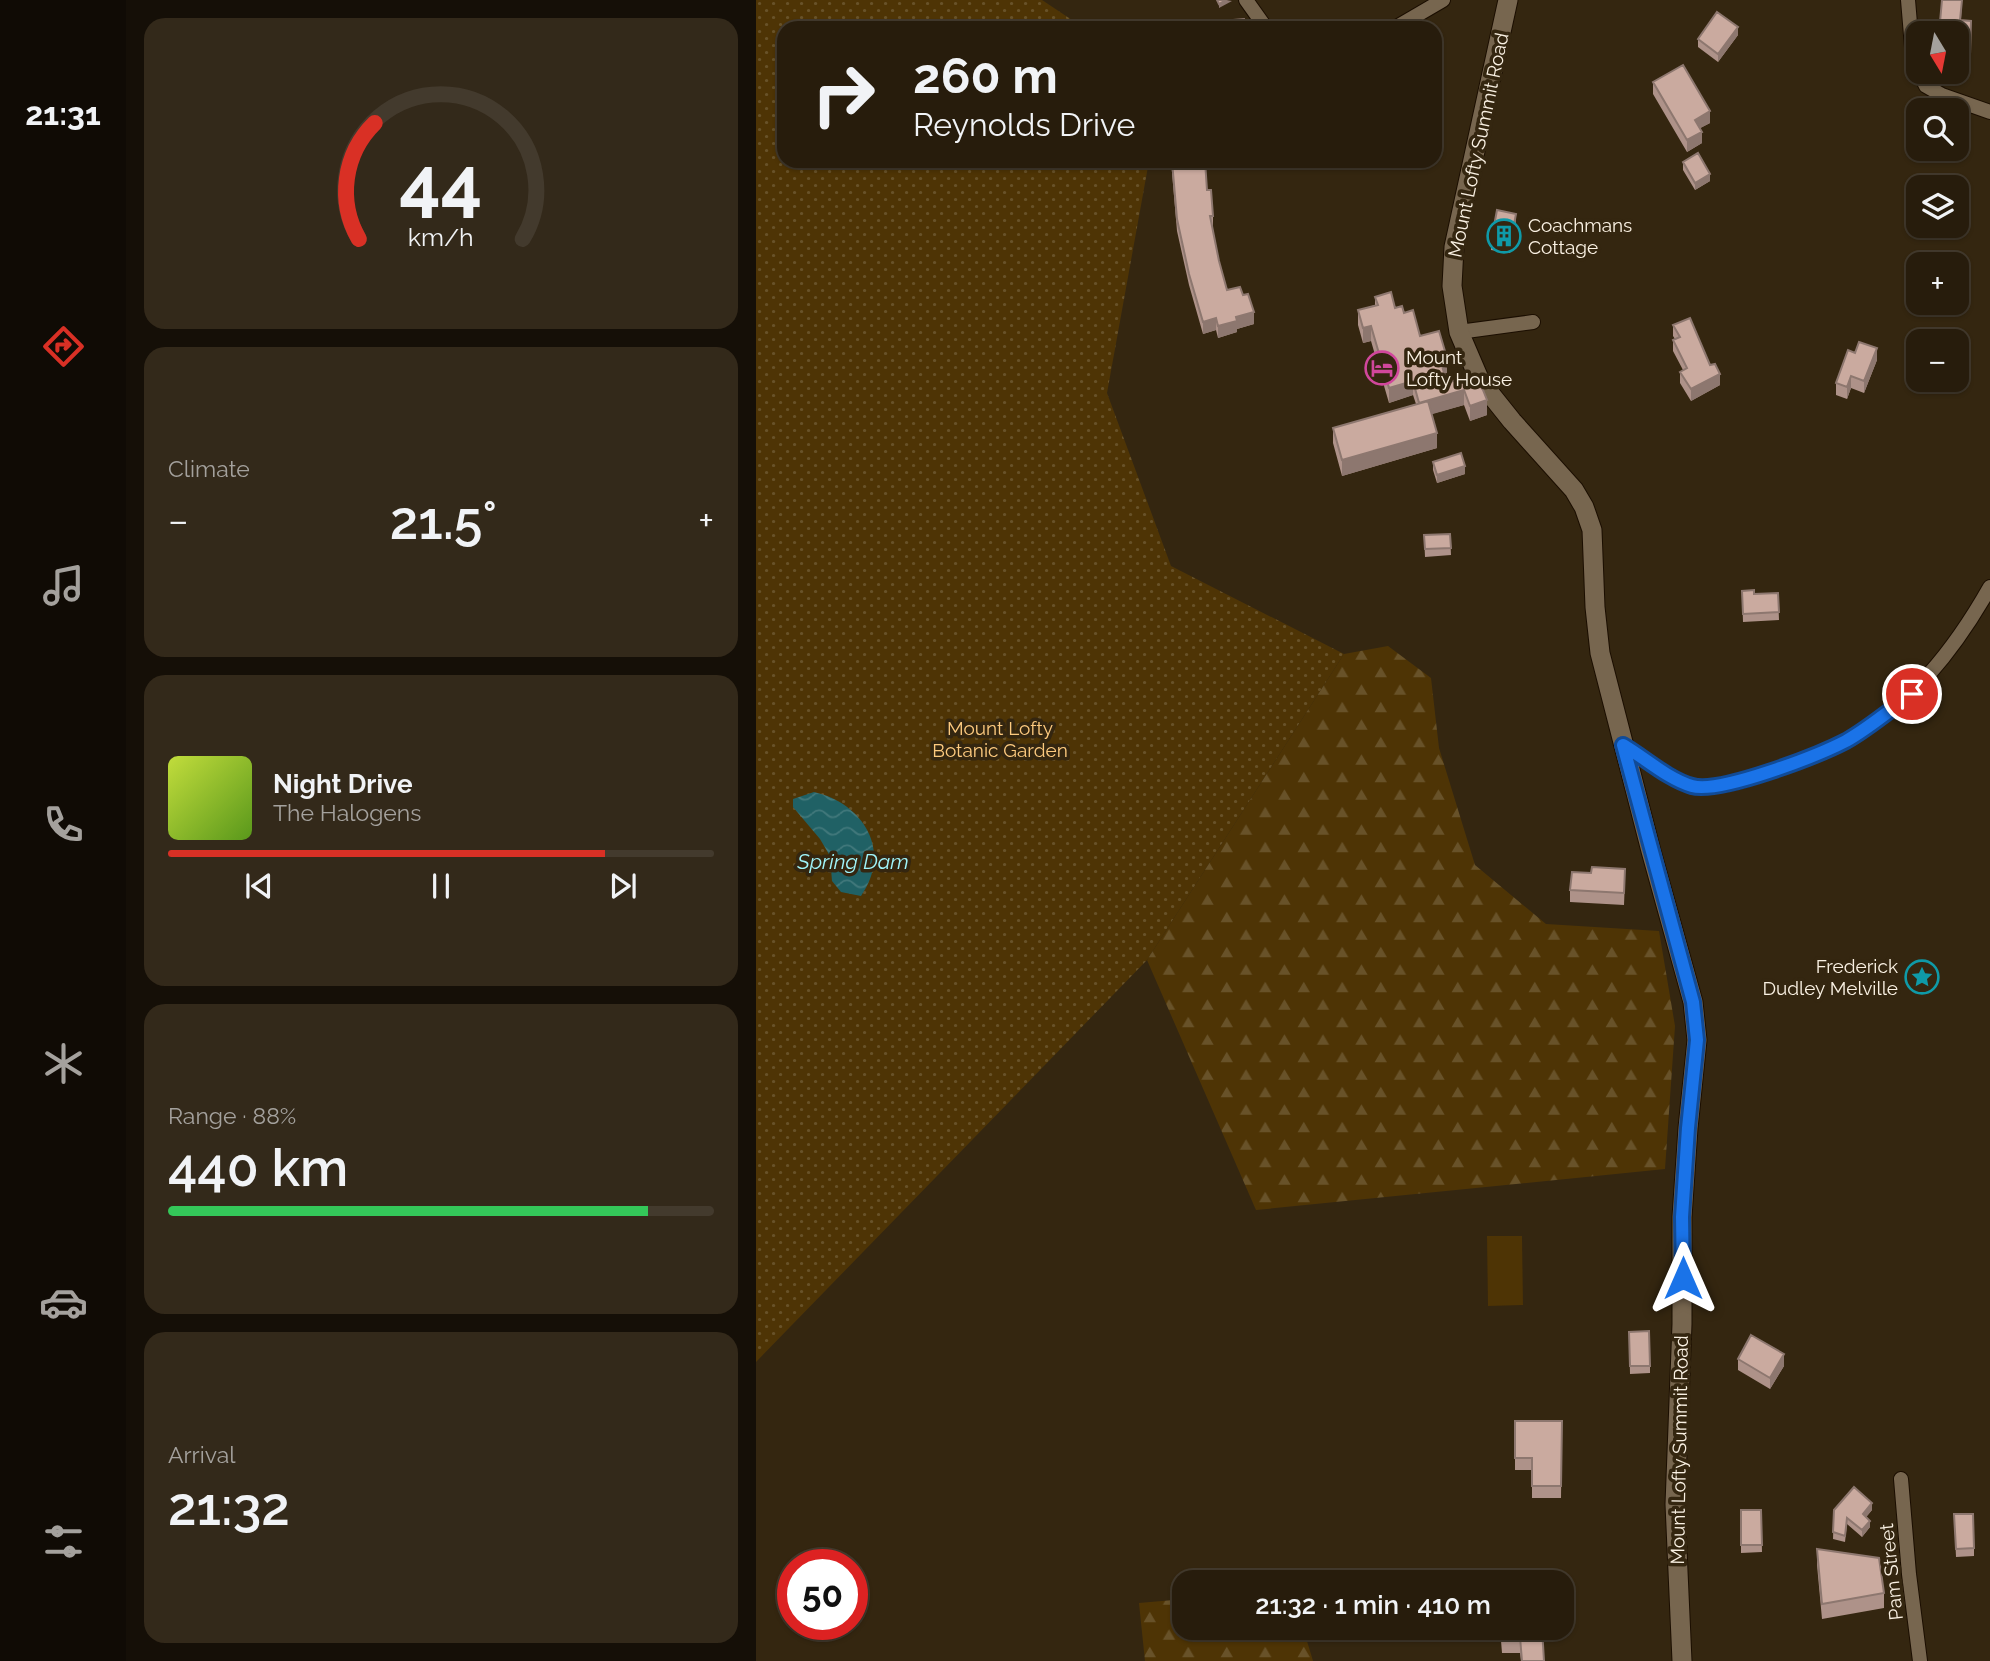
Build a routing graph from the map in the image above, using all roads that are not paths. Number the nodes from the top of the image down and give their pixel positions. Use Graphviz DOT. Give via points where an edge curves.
graph roads {
  1 [pos="1246,0"];
  2 [pos="1443,0"];
  3 [pos="1508,0"];
  4 [pos="1908,0"];
  5 [pos="1261,21"];
  6 [pos="1407,21"];
  7 [pos="1910,21"];
  8 [pos="1925,84"];
  9 [pos="1990,112"];
  10 [pos="1533,322"];
  11 [pos="1459,332"];
  12 [pos="1990,587"];
  13 [pos="1623,745"];
  14 [pos="1901,1479"];
  15 [pos="1682,1661"];
  16 [pos="1920,1661"];
  1 -- 5 [label="street"];
  2 -- 6 [label="street"];
  3 -- 11 [label="main road, Mount Lofty Summit Road" via="1454,247 1452,286"];
  4 -- 7 [label="street"];
  8 -- 9 [label="street"];
  10 -- 11 [label="street"];
  11 -- 13 [label="main road, Mount Lofty Summit Road" via="1480,381 1584,507 1592,530 1600,653"];
  12 -- 13 [label="street" via="1950,652 1912,694 1847,741 1808,758 1759,776 1695,787"];
  13 -- 15 [label="main road, Mount Lofty Summit Road" via="1691,991 1697,1040 1682,1217 1675,1504"];
  14 -- 16 [label="street, Pam Street"];
}
